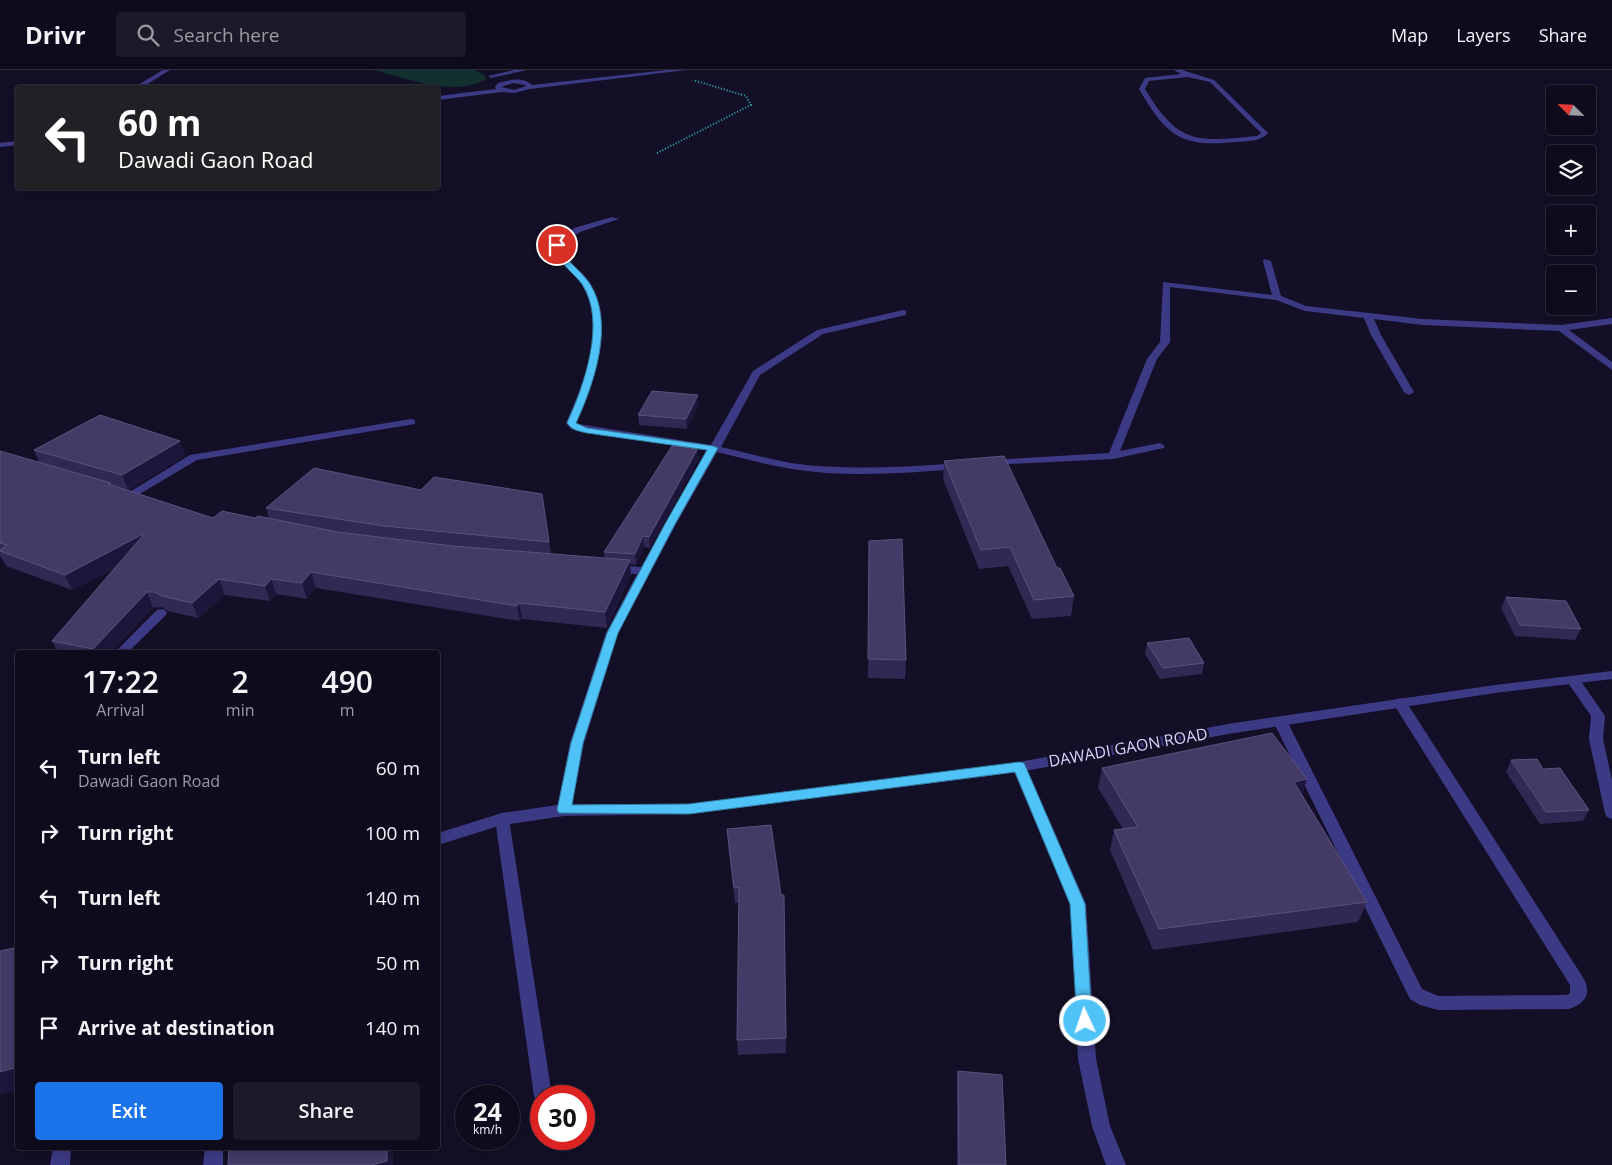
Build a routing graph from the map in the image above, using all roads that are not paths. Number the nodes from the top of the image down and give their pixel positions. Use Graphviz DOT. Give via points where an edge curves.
graph roads {
  1 [pos="167,70"];
  2 [pos="496,70"];
  3 [pos="524,70"];
  4 [pos="628,70"];
  5 [pos="683,70"];
  6 [pos="1177,70"];
  7 [pos="503,74"];
  8 [pos="1188,75"];
  9 [pos="513,81"];
  10 [pos="523,82"];
  11 [pos="141,85"];
  12 [pos="502,86"];
  13 [pos="528,87"];
  14 [pos="440,92"];
  15 [pos="440,98"];
  16 [pos="15,136"];
  17 [pos="0,138"];
  18 [pos="15,143"];
  19 [pos="0,145"];
  20 [pos="615,218"];
  21 [pos="1267,261"];
  22 [pos="1277,298"];
  23 [pos="903,313"];
  24 [pos="1367,314"];
  25 [pos="1612,321"];
  26 [pos="1561,328"];
  27 [pos="1612,367"];
  28 [pos="1409,392"];
  29 [pos="411,422"];
  30 [pos="1160,446"];
  31 [pos="713,448"];
  32 [pos="1113,456"];
  33 [pos="145,500"];
  34 [pos="607,568"];
  35 [pos="645,571"];
  36 [pos="162,614"];
  37 [pos="123,650"];
  38 [pos="1612,675"];
  39 [pos="1573,680"];
  40 [pos="1400,703"];
  41 [pos="1280,721"];
  42 [pos="1019,767"];
  43 [pos="564,810"];
  44 [pos="1612,813"];
  45 [pos="502,820"];
  46 [pos="440,837"];
  47 [pos="541,1085"];
  48 [pos="62,1150"];
  49 [pos="214,1150"];
  50 [pos="60,1165"];
  51 [pos="213,1165"];
  52 [pos="1116,1165"];
  1 -- 11 [label="street"];
  2 -- 7 [label="street"];
  3 -- 7 [label="street"];
  4 -- 10 [label="street"];
  5 -- 13 [label="street"];
  6 -- 8 [label="street"];
  7 -- 9 [label="street"];
  7 -- 12 [label="street" via="489,74"];
  8 -- 8 [label="street" via="1212,81 1265,133 1259,138 1204,141 1175,133 1142,90 1147,79"];
  9 -- 10 [label="street"];
  9 -- 12 [label="street"];
  10 -- 13 [label="street" via="529,84"];
  12 -- 13 [label="street" via="516,91"];
  12 -- 14 [label="street"];
  12 -- 15 [label="street"];
  16 -- 17 [label="street"];
  18 -- 19 [label="street"];
  20 -- 31 [label="street" via="577,230 557,245 558,253 586,284 596,305 599,330 584,396 571,423 587,430"];
  21 -- 22 [label="street"];
  22 -- 24 [label="street" via="1305,308"];
  22 -- 32 [label="street" via="1166,284 1165,342 1152,359"];
  23 -- 31 [label="street" via="820,332 756,373"];
  24 -- 26 [label="street" via="1423,322"];
  24 -- 28 [label="street"];
  25 -- 26 [label="street"];
  26 -- 27 [label="street"];
  29 -- 33 [label="street" via="194,457 124,494"];
  30 -- 32 [label="street"];
  31 -- 32 [label="street" via="792,466 848,470 906,470"];
  31 -- 35 [label="street"];
  34 -- 35 [label="street"];
  35 -- 43 [label="street" via="612,633 577,743"];
  36 -- 37 [label="street"];
  38 -- 39 [label="street, DAWADI GAON ROAD"];
  39 -- 40 [label="street, DAWADI GAON ROAD"];
  39 -- 44 [label="street" via="1598,716 1596,739"];
  40 -- 41 [label="street, DAWADI GAON ROAD"];
  40 -- 41 [label="street" via="1578,984 1578,997 1569,1002 1438,1003 1416,994"];
  41 -- 42 [label="street, DAWADI GAON ROAD"];
  42 -- 43 [label="street, DAWADI GAON ROAD" via="689,809"];
  42 -- 52 [label="street" via="1078,904 1087,1060 1101,1126"];
  43 -- 45 [label="street, DAWADI GAON ROAD"];
  45 -- 46 [label="street, DAWADI GAON ROAD"];
  45 -- 47 [label="street"];
  48 -- 50 [label="street"];
  49 -- 51 [label="street"];
}
